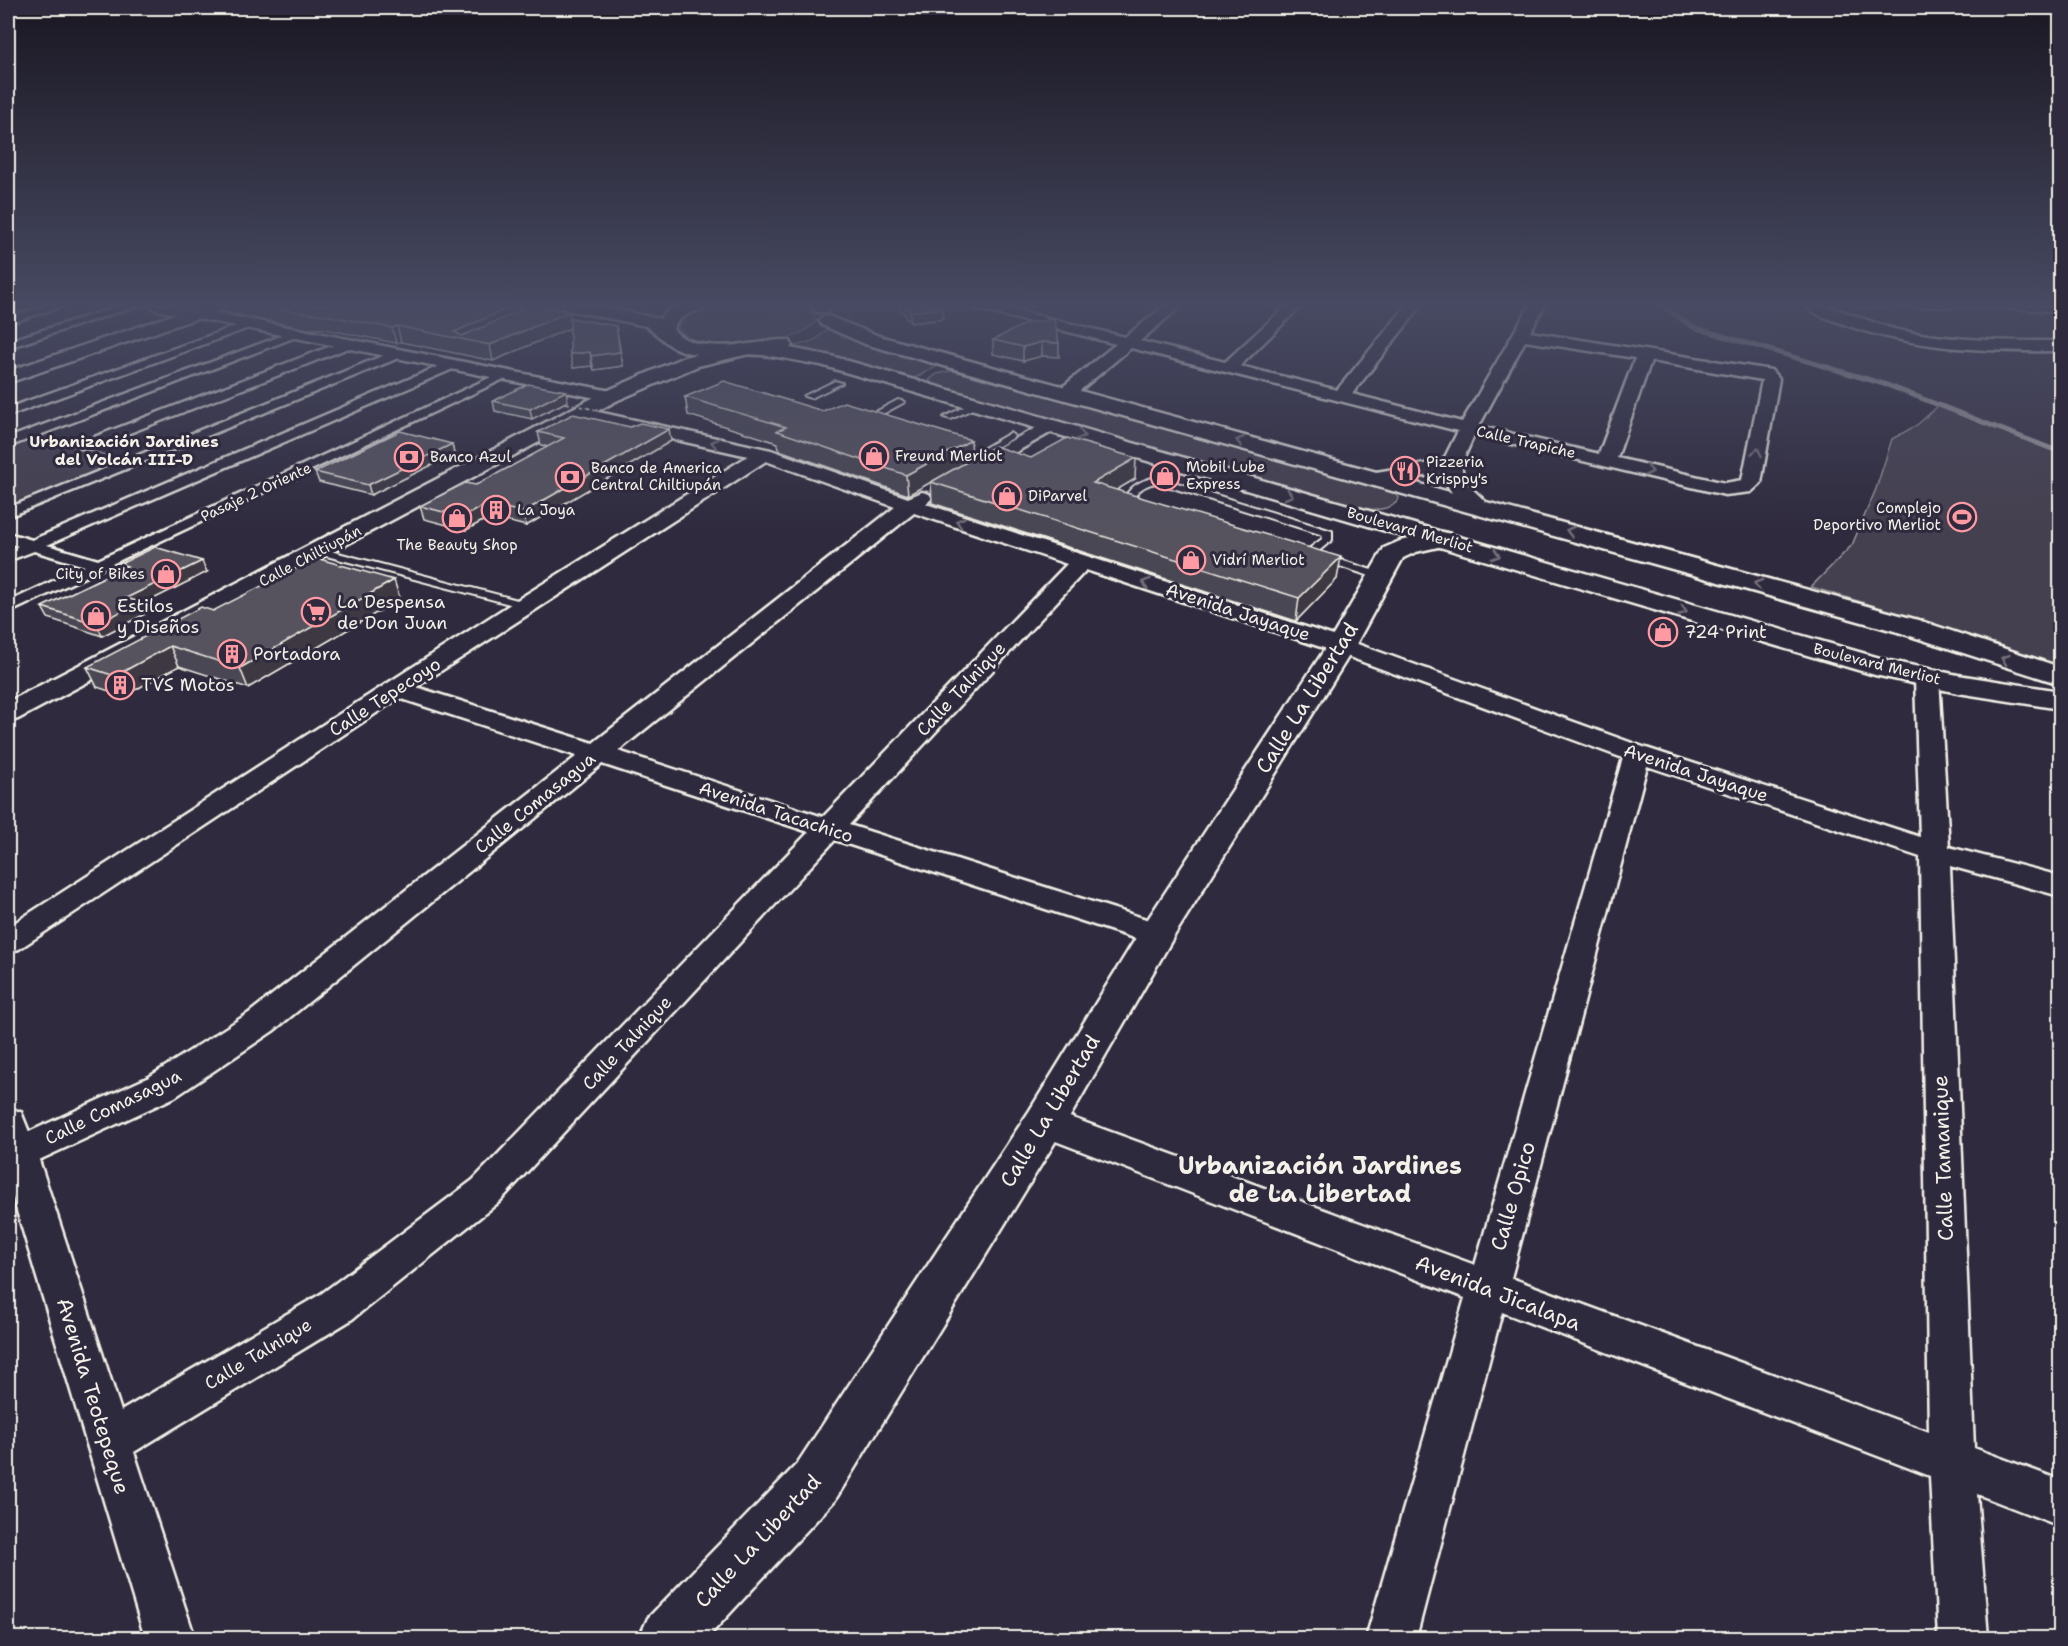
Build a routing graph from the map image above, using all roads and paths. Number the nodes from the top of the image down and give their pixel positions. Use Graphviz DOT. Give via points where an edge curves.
graph roads {
  1 [pos="91,382"];
  2 [pos="169,382"];
  3 [pos="249,382"];
  4 [pos="329,382"];
  5 [pos="412,382"];
  6 [pos="492,382"];
  7 [pos="526,382"];
  8 [pos="637,382"];
  9 [pos="647,382"];
  10 [pos="879,382"];
  11 [pos="928,382"];
  12 [pos="1023,382"];
  13 [pos="1080,382"];
  14 [pos="1281,382"];
  15 [pos="1352,382"];
  16 [pos="1493,382"];
  17 [pos="1635,382"];
  18 [pos="1770,382"];
  19 [pos="838,383"];
  20 [pos="1066,393"];
  21 [pos="808,396"];
  22 [pos="1340,397"];
  23 [pos="901,402"];
  24 [pos="608,404"];
  25 [pos="946,406"];
  26 [pos="573,408"];
  27 [pos="8,412"];
  28 [pos="872,416"];
  29 [pos="1048,426"];
  30 [pos="1470,429"];
  31 [pos="1010,436"];
  32 [pos="8,443"];
  33 [pos="86,445"];
  34 [pos="764,454"];
  35 [pos="997,455"];
  36 [pos="1606,461"];
  37 [pos="1451,465"];
  38 [pos="957,478"];
  39 [pos="1376,478"];
  40 [pos="938,489"];
  41 [pos="1245,495"];
  42 [pos="908,505"];
  43 [pos="1150,506"];
  44 [pos="1481,507"];
  45 [pos="8,513"];
  46 [pos="1356,514"];
  47 [pos="8,538"];
  48 [pos="1442,539"];
  49 [pos="32,545"];
  50 [pos="1298,550"];
  51 [pos="319,551"];
  52 [pos="1393,553"];
  53 [pos="1310,554"];
  54 [pos="8,556"];
  55 [pos="1081,562"];
  56 [pos="98,566"];
  57 [pos="1380,576"];
  58 [pos="1801,596"];
  59 [pos="525,605"];
  60 [pos="8,608"];
  61 [pos="1773,637"];
  62 [pos="1957,642"];
  63 [pos="1341,646"];
  64 [pos="2061,676"];
  65 [pos="1942,681"];
  66 [pos="396,689"];
  67 [pos="2061,700"];
  68 [pos="8,713"];
  69 [pos="596,754"];
  70 [pos="1637,754"];
  71 [pos="829,830"];
  72 [pos="1935,852"];
  73 [pos="2061,886"];
  74 [pos="1157,934"];
  75 [pos="8,941"];
  76 [pos="1046,1122"];
  77 [pos="11,1144"];
  78 [pos="1487,1288"];
  79 [pos="108,1443"];
  80 [pos="1952,1462"];
  81 [pos="2061,1503"];
  82 [pos="170,1638"];
  83 [pos="668,1638"];
  84 [pos="1391,1638"];
  85 [pos="1963,1638"];
  1 -- 27 [label="street"];
  2 -- 32 [label="street"];
  3 -- 33 [label="street"];
  4 -- 45 [label="street"];
  5 -- 49 [label="street"];
  6 -- 56 [label="street, Pasaje 2 Oriente"];
  7 -- 24 [label="street"];
  8 -- 24 [label="main road, Calle Chiltiupán"];
  9 -- 24 [label="main road, Calle Chiltiupán"];
  10 -- 25 [label="main road, Boulevard Merliot"];
  11 -- 25 [label="main road"];
  12 -- 20 [label="main road"];
  13 -- 20 [label="street"];
  14 -- 22 [label="street, Calle Trapiche"];
  15 -- 22 [label="street"];
  16 -- 30 [label="street"];
  17 -- 36 [label="street"];
  36 -- 18 [label="street, Calle Trapiche, one-way" via="1725,489 1744,488 1751,483"];
  19 -- 21 [label="lane"];
  39 -- 20 [label="main road, one-way"];
  22 -- 30 [label="street, Calle Trapiche"];
  23 -- 28 [label="lane"];
  24 -- 26 [label="main road, Calle Chiltiupán"];
  24 -- 26 [label="path, bridge"];
  25 -- 29 [label="main road, Boulevard Merliot" via="976,404"];
  34 -- 26 [label="street, Avenida Jayaque, one-way"];
  26 -- 51 [label="main road, Calle Chiltiupán"];
  29 -- 35 [label="street"];
  29 -- 41 [label="main road, Boulevard Merliot, one-way"];
  30 -- 36 [label="street, Calle Trapiche"];
  30 -- 37 [label="street"];
  31 -- 35 [label="lane" via="983,451"];
  34 -- 42 [label="street, Avenida Jayaque"];
  34 -- 59 [label="street, Calle Tepecoyo"];
  35 -- 38 [label="street"];
  37 -- 39 [label="street"];
  37 -- 44 [label="street" via="1454,482"];
  39 -- 44 [label="main road"];
  40 -- 42 [label="street, Calle Comasagua"];
  41 -- 43 [label="lane" via="1153,480 1130,497"];
  41 -- 46 [label="main road, Boulevard Merliot, one-way"];
  41 -- 53 [label="lane" via="1328,533 1328,540"];
  55 -- 42 [label="street, Avenida Jayaque, one-way"];
  42 -- 69 [label="street, Calle Comasagua"];
  58 -- 44 [label="main road, one-way"];
  46 -- 48 [label="main road, Boulevard Merliot"];
  46 -- 52 [label="main road" via="1376,526"];
  47 -- 49 [label="street"];
  48 -- 52 [label="main road"];
  48 -- 61 [label="main road, Boulevard Merliot, one-way"];
  49 -- 54 [label="street"];
  49 -- 56 [label="street"];
  50 -- 53 [label="lane"];
  51 -- 59 [label="lane"];
  51 -- 68 [label="main road, Calle Chiltiupán"];
  52 -- 57 [label="main road, Calle La Libertad"];
  53 -- 57 [label="lane"];
  63 -- 55 [label="street, Avenida Jayaque, one-way"];
  55 -- 71 [label="street, Calle Talnique"];
  56 -- 60 [label="street, Pasaje 2 Oriente"];
  57 -- 63 [label="main road, Calle La Libertad"];
  58 -- 61 [label="main road" via="1854,623 1856,635 1838,642"];
  58 -- 62 [label="main road"];
  59 -- 66 [label="street, Calle Tepecoyo"];
  61 -- 65 [label="main road, Boulevard Merliot"];
  64 -- 62 [label="main road, one-way"];
  62 -- 65 [label="main road" via="1909,637 1893,645 1903,658"];
  63 -- 70 [label="street, Avenida Jayaque"];
  63 -- 74 [label="main road, Calle La Libertad"];
  65 -- 67 [label="main road, Boulevard Merliot"];
  65 -- 72 [label="street, Calle Tamanique"];
  66 -- 69 [label="street, Avenida Tacachico"];
  66 -- 75 [label="street, Calle Tepecoyo"];
  69 -- 71 [label="street, Avenida Tacachico"];
  69 -- 77 [label="street, Calle Comasagua" via="261,1022 162,1087"];
  70 -- 72 [label="street, Avenida Jayaque"];
  70 -- 78 [label="street, Calle Opico"];
  71 -- 74 [label="street, Avenida Tacachico"];
  71 -- 79 [label="street, Calle Talnique" via="486,1191 336,1307"];
  72 -- 73 [label="street, Avenida Jayaque"];
  72 -- 80 [label="street, Calle Tamanique"];
  74 -- 76 [label="main road, Calle La Libertad"];
  76 -- 78 [label="street, Avenida Jicalapa"];
  76 -- 83 [label="main road, Calle La Libertad" via="816,1482"];
  77 -- 79 [label="street, Avenida Teotepeque"];
  78 -- 80 [label="street, Avenida Jicalapa"];
  78 -- 84 [label="street, Calle Opico"];
  79 -- 82 [label="street, Avenida Teotepeque"];
  80 -- 81 [label="street"];
  80 -- 85 [label="street, Calle Tamanique"];
}
